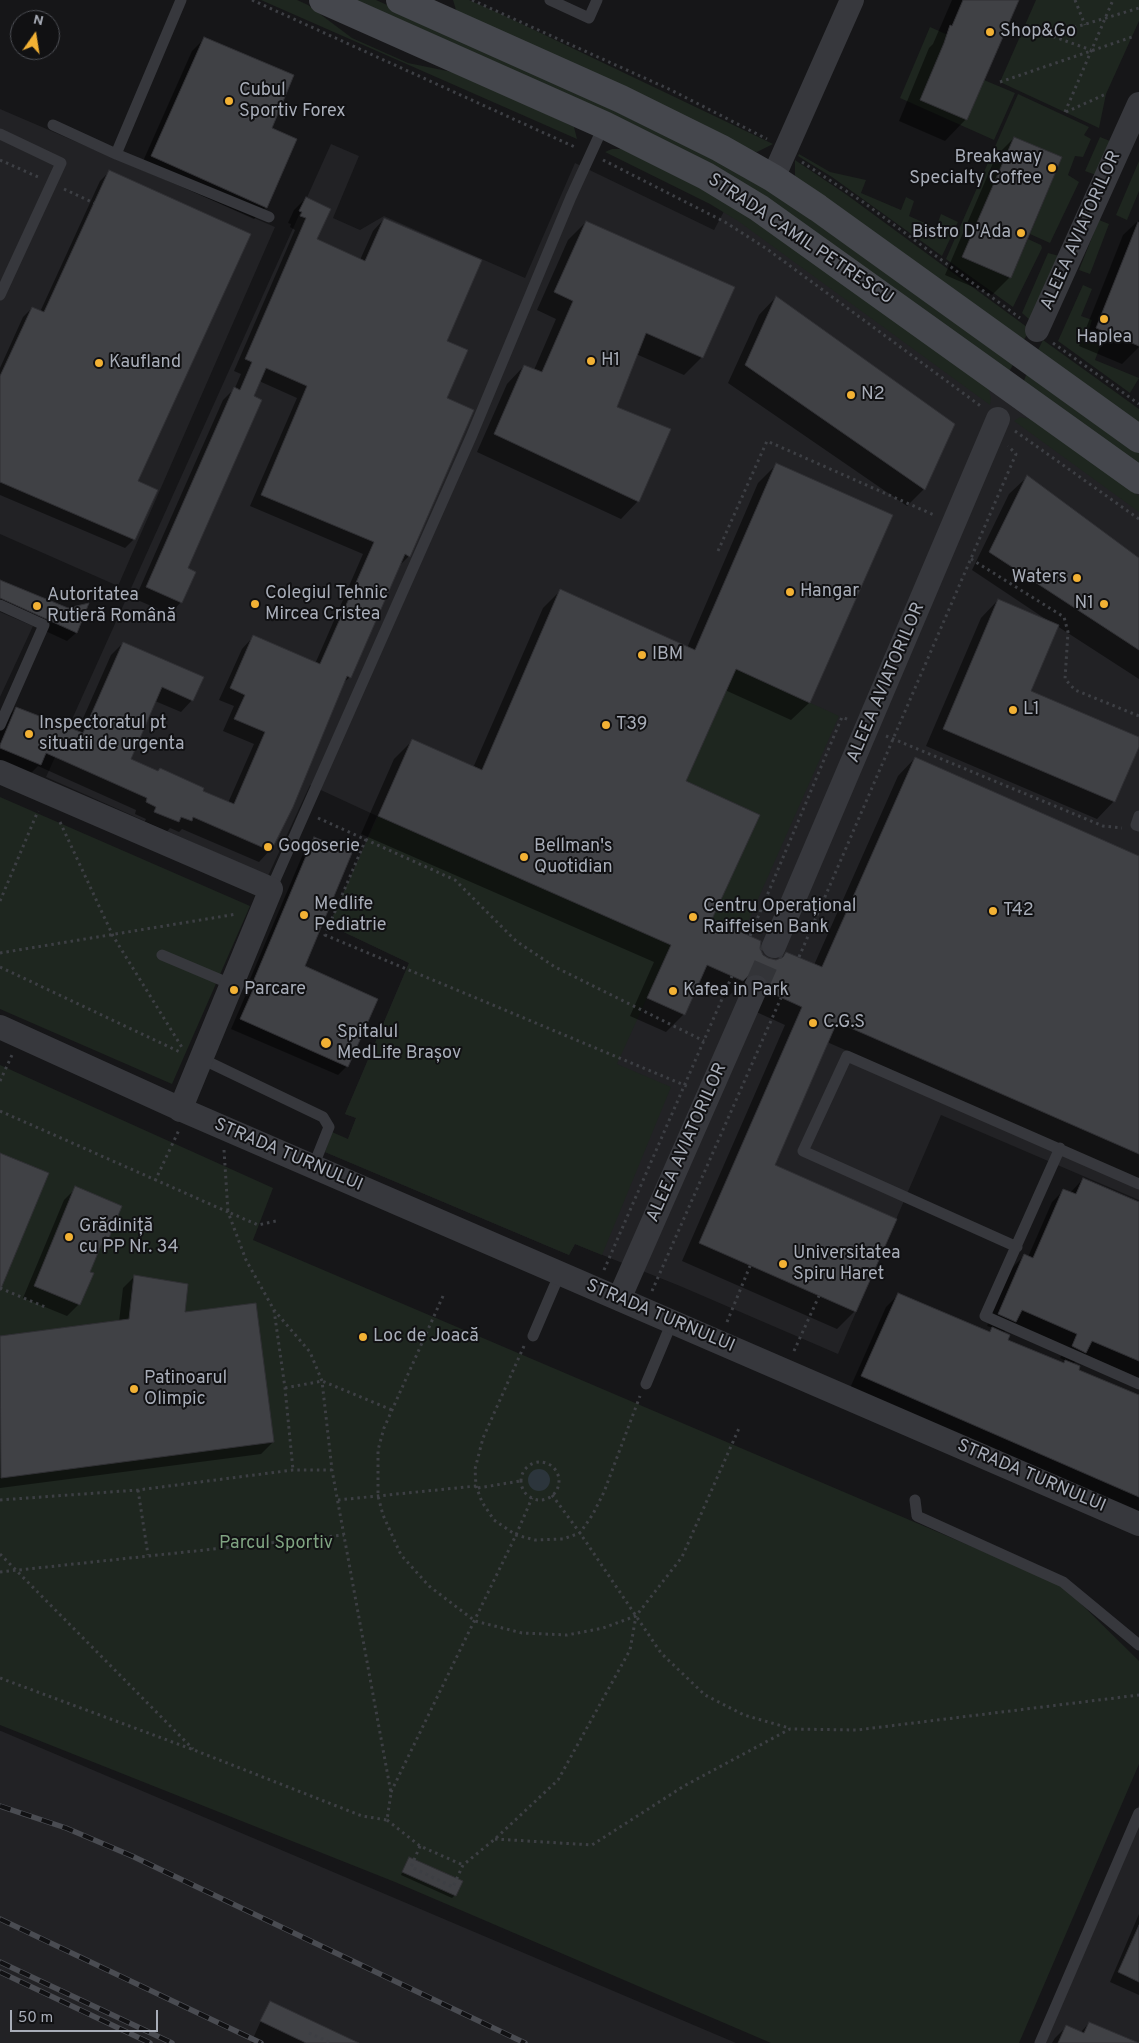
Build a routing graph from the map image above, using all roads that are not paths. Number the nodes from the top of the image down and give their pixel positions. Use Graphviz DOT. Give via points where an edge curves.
graph roads {
  1 [pos="181,0"];
  2 [pos="322,0"];
  3 [pos="400,0"];
  4 [pos="550,0"];
  5 [pos="597,0"];
  6 [pos="852,0"];
  7 [pos="428,6"];
  8 [pos="1139,104"];
  9 [pos="53,125"];
  10 [pos="604,125"];
  11 [pos="0,134"];
  12 [pos="116,154"];
  13 [pos="773,178"];
  14 [pos="269,217"];
  15 [pos="0,295"];
  16 [pos="1037,330"];
  17 [pos="996,425"];
  18 [pos="1139,439"];
  19 [pos="1139,480"];
  20 [pos="0,605"];
  21 [pos="0,724"];
  22 [pos="0,772"];
  23 [pos="271,889"];
  24 [pos="774,946"];
  25 [pos="162,956"];
  26 [pos="232,985"];
  27 [pos="756,987"];
  28 [pos="10,1031"];
  29 [pos="202,1059"];
  30 [pos="184,1111"];
  31 [pos="1060,1148"];
  32 [pos="313,1167"];
  33 [pos="1139,1184"];
  34 [pos="1017,1247"];
  35 [pos="560,1273"];
  36 [pos="619,1299"];
  37 [pos="672,1322"];
  38 [pos="530,1338"];
  39 [pos="646,1384"];
  40 [pos="1139,1384"];
  41 [pos="915,1500"];
  42 [pos="1139,1524"];
  43 [pos="1139,1645"];
  44 [pos="1139,1813"];
  45 [pos="1040,2043"];
  1 -- 12 [label="lane"];
  2 -- 10 [label="street, STRADA CAMIL PETRESCU"];
  3 -- 7 [label="street, STRADA CAMIL PETRESCU"];
  4 -- 5 [label="lane" via="589,18"];
  6 -- 13 [label="street, STRADA CAMIL PETRESCU"];
  7 -- 13 [label="street, STRADA CAMIL PETRESCU" via="720,148"];
  8 -- 16 [label="street, ALEEA AVIATORILOR"];
  9 -- 12 [label="lane"];
  10 -- 19 [label="street, STRADA CAMIL PETRESCU" via="706,176 759,208"];
  10 -- 23 [label="lane" via="471,437"];
  11 -- 15 [label="lane" via="61,163"];
  12 -- 14 [label="lane"];
  13 -- 18 [label="street, STRADA CAMIL PETRESCU"];
  17 -- 24 [label="street, ALEEA AVIATORILOR"];
  20 -- 21 [label="lane" via="44,624"];
  22 -- 23 [label="street"];
  23 -- 26 [label="street"];
  25 -- 26 [label="lane"];
  26 -- 29 [label="street"];
  27 -- 36 [label="street, ALEEA AVIATORILOR"];
  28 -- 30 [label="street, STRADA TURNULUI"];
  29 -- 30 [label="street"];
  29 -- 32 [label="lane" via="323,1117 329,1127"];
  30 -- 32 [label="street, STRADA TURNULUI"];
  31 -- 33 [label="lane"];
  31 -- 34 [label="lane"];
  31 -- 34 [label="lane" via="847,1056 803,1151"];
  32 -- 35 [label="street, STRADA TURNULUI"];
  34 -- 40 [label="lane" via="986,1316"];
  35 -- 36 [label="street, STRADA TURNULUI"];
  35 -- 38 [label="lane"];
  36 -- 37 [label="street, STRADA TURNULUI"];
  37 -- 39 [label="lane"];
  37 -- 42 [label="street, STRADA TURNULUI"];
  41 -- 43 [label="lane" via="918,1516 1063,1582"];
  44 -- 45 [label="lane"];
}
